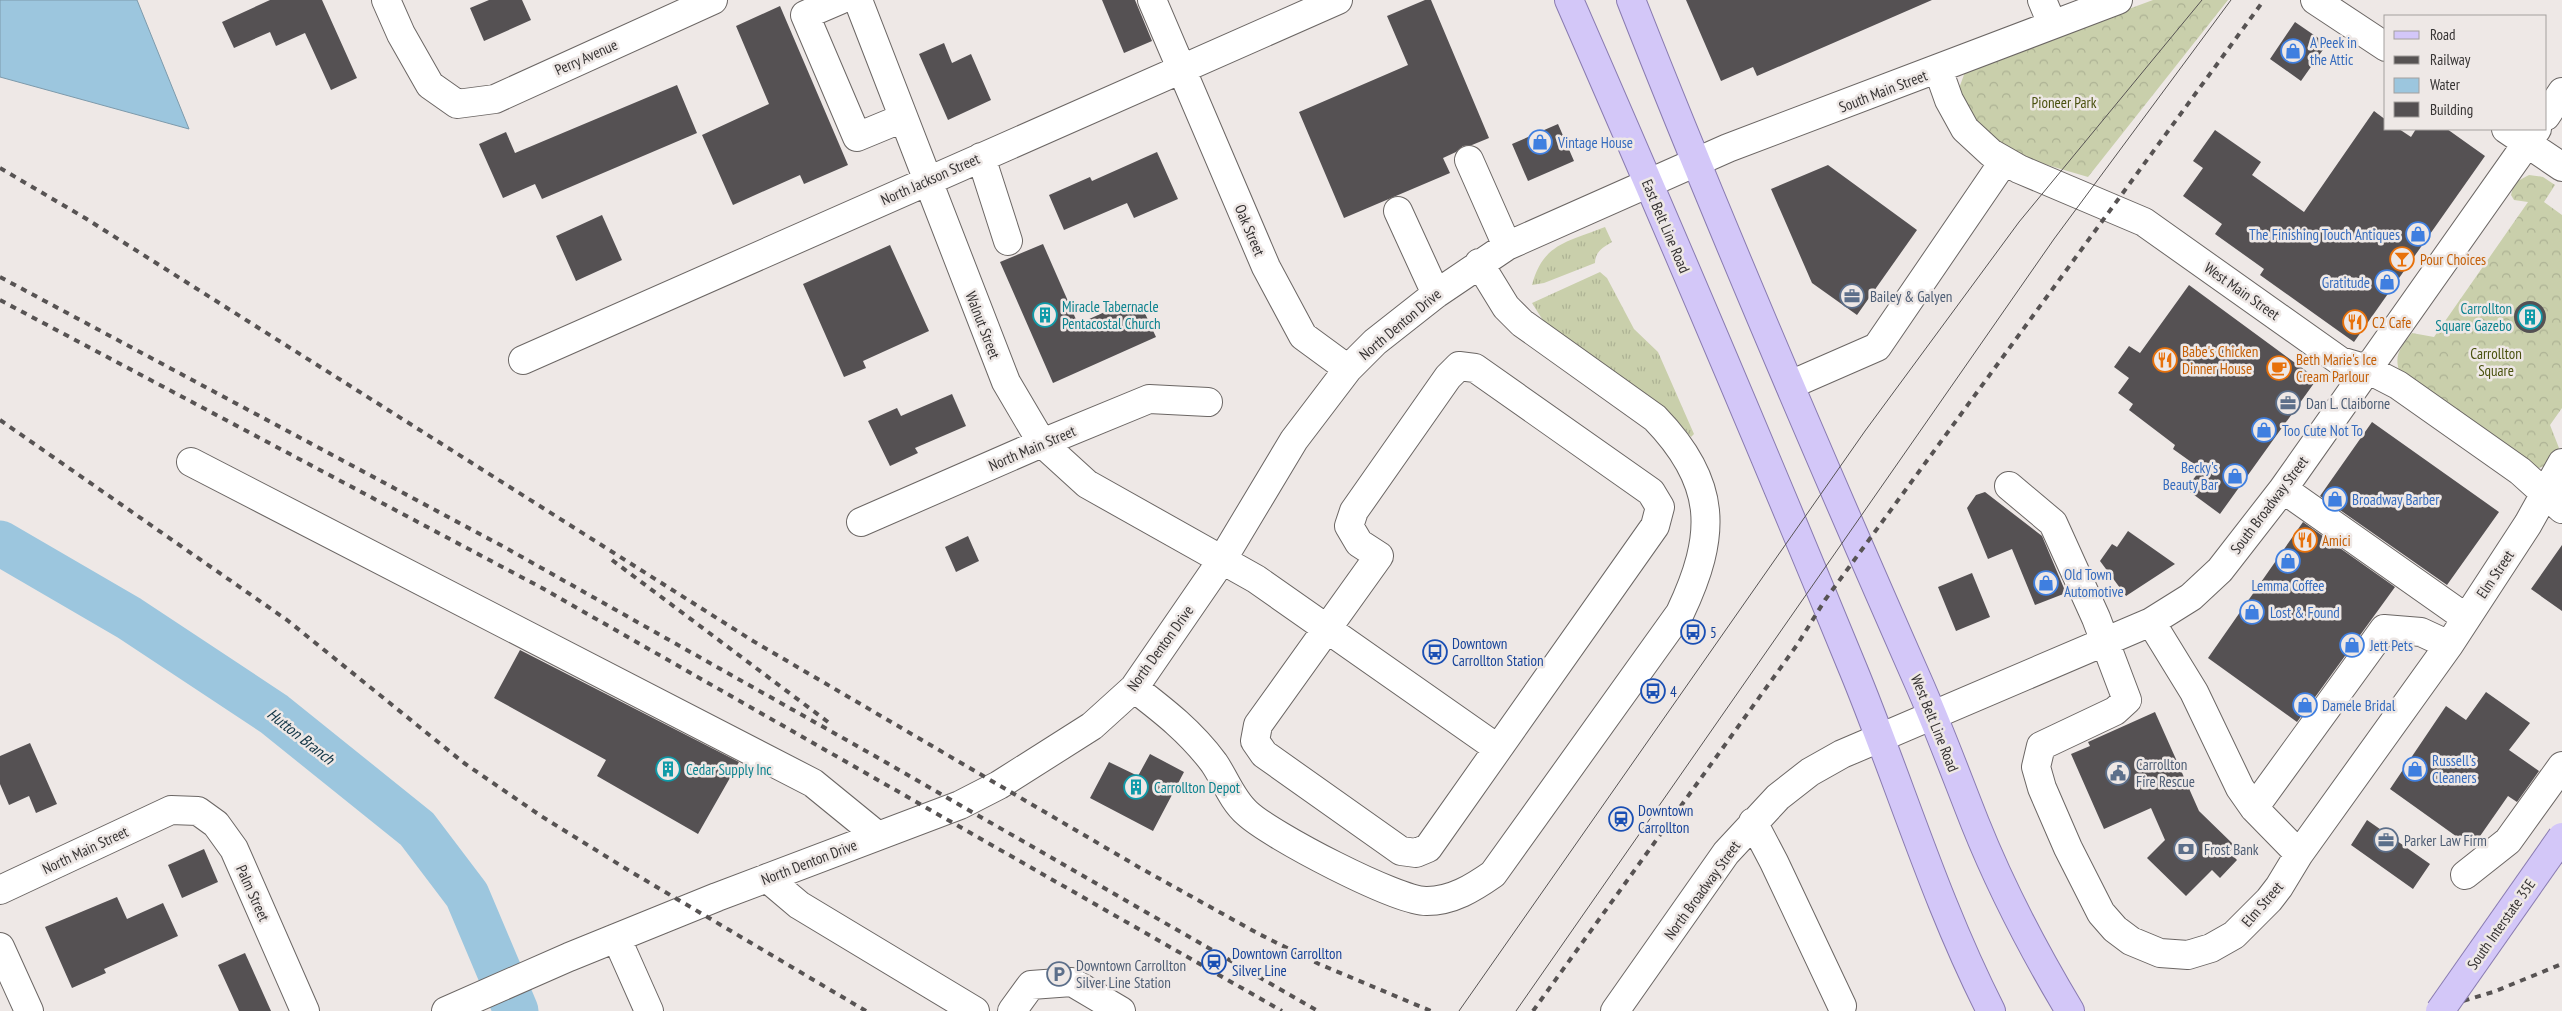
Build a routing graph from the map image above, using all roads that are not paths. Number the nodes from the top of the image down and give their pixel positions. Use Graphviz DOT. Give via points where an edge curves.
graph roads {
  1 [pos="386,0"];
  2 [pos="712,0"];
  3 [pos="840,0"];
  4 [pos="858,0"];
  5 [pos="1152,0"];
  6 [pos="1568,0"];
  7 [pos="1631,0"];
  8 [pos="2118,0"];
  9 [pos="2315,0"];
  10 [pos="1334,1"];
  11 [pos="676,8"];
  12 [pos="2047,12"];
  13 [pos="2384,46"];
  14 [pos="1181,69"];
  15 [pos="1938,69"];
  16 [pos="2562,92"];
  17 [pos="2547,114"];
  18 [pos="903,118"];
  19 [pos="2523,134"];
  20 [pos="981,157"];
  21 [pos="1470,160"];
  22 [pos="2004,161"];
  23 [pos="1695,162"];
  24 [pos="2562,166"];
  25 [pos="927,181"];
  26 [pos="1648,182"];
  27 [pos="1398,211"];
  28 [pos="1008,241"];
  29 [pos="1506,246"];
  30 [pos="1479,263"];
  31 [pos="1436,294"];
  32 [pos="522,360"];
  33 [pos="1348,369"];
  34 [pos="2367,369"];
  35 [pos="1790,385"];
  36 [pos="1208,402"];
  37 [pos="1042,442"];
  38 [pos="191,462"];
  39 [pos="2562,463"];
  40 [pos="2009,486"];
  41 [pos="2283,489"];
  42 [pos="2553,502"];
  43 [pos="861,522"];
  44 [pos="1222,560"];
  45 [pos="2466,618"];
  46 [pos="2152,622"];
  47 [pos="1326,629"];
  48 [pos="2106,642"];
  49 [pos="2449,645"];
  50 [pos="1134,688"];
  51 [pos="1934,716"];
  52 [pos="1880,738"];
  53 [pos="1497,748"];
  54 [pos="2562,766"];
  55 [pos="2254,808"];
  56 [pos="171,810"];
  57 [pos="1753,822"];
  58 [pos="878,836"];
  59 [pos="2562,837"];
  60 [pos="2299,854"];
  61 [pos="2465,875"];
  62 [pos="767,878"];
  63 [pos="0,890"];
  64 [pos="617,938"];
  65 [pos="0,946"];
  66 [pos="1842,1006"];
  67 [pos="29,1011"];
  68 [pos="306,1011"];
  69 [pos="446,1011"];
  70 [pos="649,1011"];
  71 [pos="974,1011"];
  72 [pos="1012,1011"];
  73 [pos="1121,1011"];
  74 [pos="1615,1011"];
  75 [pos="1991,1011"];
  76 [pos="2070,1011"];
  77 [pos="2440,1011"];
  1 -- 11 [label="street, Perry Avenue" via="430,85 457,104 495,98"];
  2 -- 11 [label="street, Perry Avenue"];
  3 -- 18 [label="street" via="806,15 857,137"];
  4 -- 18 [label="street, Walnut Street"];
  5 -- 14 [label="street, Oak Street"];
  6 -- 26 [label="main road, East Belt Line Road"];
  7 -- 23 [label="main road"];
  8 -- 12 [label="street, South Main Street"];
  9 -- 13 [label="street"];
  10 -- 14 [label="street, North Jackson Street"];
  12 -- 15 [label="street, South Main Street"];
  14 -- 20 [label="street, North Jackson Street"];
  14 -- 33 [label="street, Oak Street" via="1266,266 1303,336"];
  15 -- 22 [label="street, West Main Street" via="1964,129"];
  15 -- 23 [label="street, South Main Street"];
  16 -- 17 [label="street"];
  18 -- 25 [label="street, Walnut Street"];
  19 -- 24 [label="street"];
  19 -- 34 [label="street, South Broadway Street" via="2391,339"];
  20 -- 25 [label="street, North Jackson Street"];
  20 -- 28 [label="street"];
  21 -- 29 [label="street"];
  22 -- 34 [label="street, West Main Street" via="2144,222 2340,361"];
  22 -- 35 [label="street" via="1878,346"];
  23 -- 26 [label="street, South Main Street"];
  23 -- 35 [label="main road"];
  25 -- 32 [label="street, North Jackson Street"];
  25 -- 37 [label="street, Walnut Street" via="1006,382"];
  26 -- 29 [label="street, North Denton Drive"];
  26 -- 52 [label="main road, East Belt Line Road"];
  27 -- 31 [label="street"];
  29 -- 30 [label="street, North Denton Drive"];
  30 -- 31 [label="street, North Denton Drive"];
  30 -- 50 [label="street" via="1506,307 1522,323 1655,418 1673,436 1690,464 1703,496 1707,528 1696,579 1680,613 1493,874 1476,887 1454,897 1427,901 1408,899 1378,887 1284,837 1247,813 1193,736"];
  31 -- 33 [label="street, North Denton Drive" via="1375,342"];
  33 -- 44 [label="street, North Denton Drive" via="1294,440"];
  34 -- 41 [label="street, South Broadway Street"];
  34 -- 42 [label="street, West Main Street" via="2398,385 2520,471"];
  35 -- 51 [label="main road, West Belt Line Road"];
  36 -- 37 [label="street, North Main Street" via="1149,398"];
  37 -- 43 [label="street, North Main Street"];
  37 -- 44 [label="street, Walnut Street" via="1087,484"];
  38 -- 58 [label="street" via="813,783"];
  39 -- 42 [label="street, Elm Street"];
  40 -- 48 [label="street" via="2053,523"];
  41 -- 45 [label="street"];
  41 -- 46 [label="street, South Broadway Street" via="2220,570 2191,597"];
  42 -- 45 [label="street, Elm Street"];
  44 -- 47 [label="street, Walnut Street" via="1256,579"];
  44 -- 50 [label="street, North Denton Drive"];
  45 -- 49 [label="street, Elm Street"];
  46 -- 48 [label="street, South Broadway Street"];
  46 -- 55 [label="street" via="2194,692 2240,788"];
  47 -- 53 [label="street, Walnut Street"];
  47 -- 53 [label="street" via="1258,725 1256,741 1264,754 1401,851 1416,853 1428,848"];
  47 -- 53 [label="street" via="1379,556 1359,543 1350,526 1354,511 1448,377 1459,366 1475,368 1651,492 1660,507 1655,526"];
  48 -- 51 [label="street, South Broadway Street"];
  48 -- 60 [label="street, Elm Street" via="2127,700 2115,711 2042,746 2036,767 2068,848 2101,913 2115,929 2131,941 2160,953 2188,955 2211,948 2234,935 2269,900"];
  49 -- 55 [label="street" via="2421,632 2384,629"];
  49 -- 60 [label="street, Elm Street"];
  50 -- 58 [label="street, North Denton Drive" via="1092,726 999,785 960,805"];
  51 -- 52 [label="street, South Broadway Street"];
  51 -- 76 [label="main road, West Belt Line Road" via="1976,825 2026,934"];
  52 -- 57 [label="street, North Broadway Street" via="1810,772"];
  52 -- 75 [label="main road" via="1944,908"];
  54 -- 61 [label="street" via="2508,841"];
  55 -- 60 [label="street"];
  56 -- 63 [label="street, North Main Street"];
  56 -- 68 [label="street, Palm Street" via="198,811 216,824 234,850"];
  57 -- 66 [label="street"];
  57 -- 74 [label="street, North Broadway Street" via="1726,853"];
  58 -- 62 [label="street, North Denton Drive"];
  59 -- 77 [label="main road, South Interstate 35E, bridge"];
  62 -- 64 [label="street, North Denton Drive"];
  62 -- 71 [label="street" via="799,905"];
  64 -- 69 [label="street, North Denton Drive"];
  64 -- 70 [label="street"];
  65 -- 67 [label="street"];
  72 -- 73 [label="street" via="1031,985 1072,982"];
}
